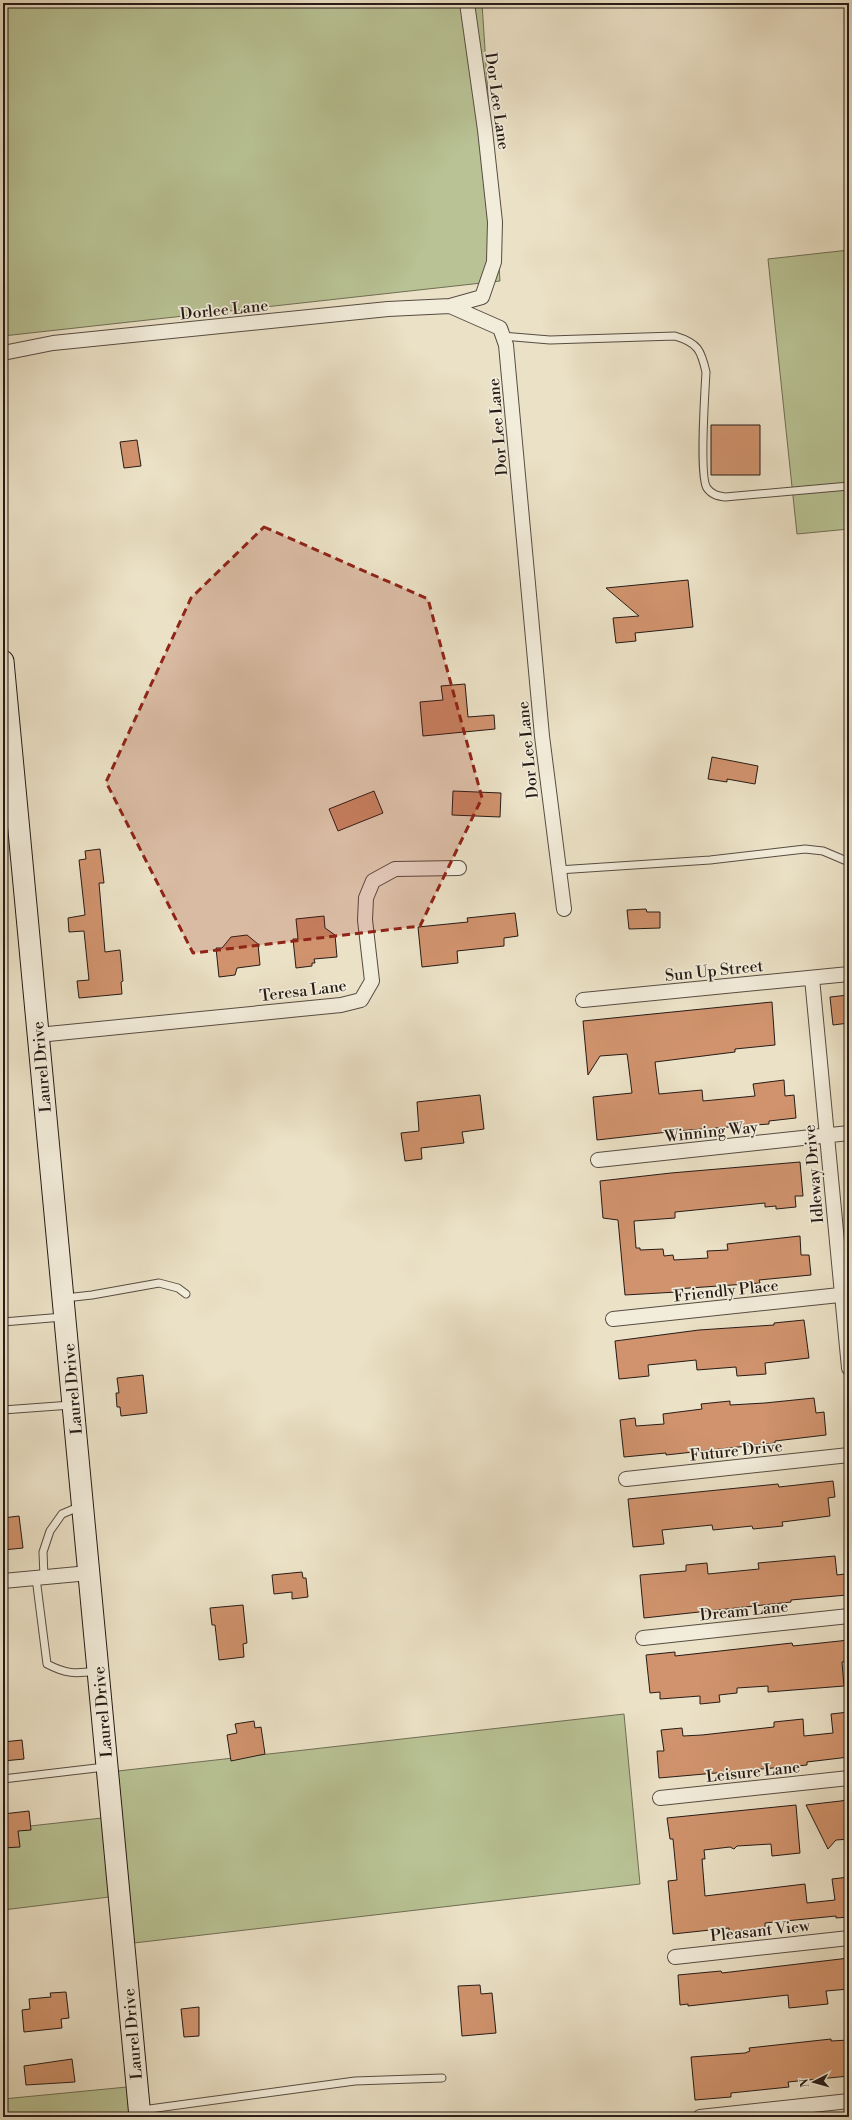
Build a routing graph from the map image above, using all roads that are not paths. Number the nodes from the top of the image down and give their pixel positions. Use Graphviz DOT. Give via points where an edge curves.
graph roads {
  1 [pos="467,3"];
  2 [pos="450,306"];
  3 [pos="503,336"];
  4 [pos="3,353"];
  5 [pos="849,486"];
  6 [pos="3,662"];
  7 [pos="849,862"];
  8 [pos="459,868"];
  9 [pos="558,870"];
  10 [pos="564,909"];
  11 [pos="849,974"];
  12 [pos="812,978"];
  13 [pos="583,1000"];
  14 [pos="38,1035"];
  15 [pos="849,1133"];
  16 [pos="827,1135"];
  17 [pos="598,1160"];
  18 [pos="186,1294"];
  19 [pos="846,1294"];
  20 [pos="64,1307"];
  21 [pos="613,1319"];
  22 [pos="3,1322"];
  23 [pos="849,1368"];
  24 [pos="74,1405"];
  25 [pos="3,1410"];
  26 [pos="849,1455"];
  27 [pos="626,1479"];
  28 [pos="83,1506"];
  29 [pos="89,1573"];
  30 [pos="40,1578"];
  31 [pos="3,1581"];
  32 [pos="849,1616"];
  33 [pos="643,1638"];
  34 [pos="98,1670"];
  35 [pos="107,1767"];
  36 [pos="849,1778"];
  37 [pos="3,1779"];
  38 [pos="660,1798"];
  39 [pos="849,1938"];
  40 [pos="675,1957"];
  41 [pos="442,2078"];
  42 [pos="849,2101"];
  43 [pos="140,2114"];
  44 [pos="700,2117"];
  1 -- 2 [label="street, Dor Lee Lane" via="495,222 494,262 482,297"];
  2 -- 3 [label="street" via="500,328"];
  2 -- 4 [label="street, Dorlee Lane" via="53,343"];
  3 -- 5 [label="lane" via="550,340 675,336 687,340 696,345 703,358 706,372 703,468 706,487 715,495 725,497"];
  3 -- 9 [label="street, Dor Lee Lane" via="509,365 542,736"];
  6 -- 14 [label="street, Laurel Drive"];
  7 -- 9 [label="lane" via="823,851 805,849 710,860"];
  8 -- 14 [label="street, Teresa Lane" via="395,869 373,881 366,898 365,920 372,981 361,1000 341,1005"];
  9 -- 10 [label="street, Dor Lee Lane"];
  11 -- 12 [label="street, Sun Up Street"];
  12 -- 13 [label="street, Sun Up Street"];
  12 -- 16 [label="street, Idleway Drive"];
  14 -- 20 [label="street, Laurel Drive"];
  15 -- 16 [label="street, Winning Way"];
  16 -- 17 [label="street, Winning Way"];
  16 -- 19 [label="street, Idleway Drive"];
  18 -- 20 [label="lane" via="178,1288 159,1283 92,1295"];
  19 -- 21 [label="street, Friendly Place"];
  19 -- 23 [label="street, Idleway Drive"];
  20 -- 22 [label="lane"];
  20 -- 24 [label="street, Laurel Drive"];
  24 -- 25 [label="lane"];
  24 -- 28 [label="street, Laurel Drive"];
  26 -- 27 [label="street, Future Drive"];
  28 -- 29 [label="street, Laurel Drive"];
  28 -- 30 [label="lane" via="62,1514 50,1531 43,1552"];
  29 -- 30 [label="street"];
  29 -- 34 [label="street, Laurel Drive"];
  30 -- 31 [label="street"];
  30 -- 34 [label="lane" via="47,1664 60,1671 75,1674"];
  32 -- 33 [label="street, Dream Lane"];
  34 -- 35 [label="street, Laurel Drive"];
  35 -- 37 [label="lane"];
  35 -- 43 [label="street, Laurel Drive"];
  36 -- 38 [label="street, Leisure Lane"];
  39 -- 40 [label="street, Pleasant View"];
  41 -- 43 [label="lane" via="355,2082"];
  42 -- 44 [label="street"];
}
